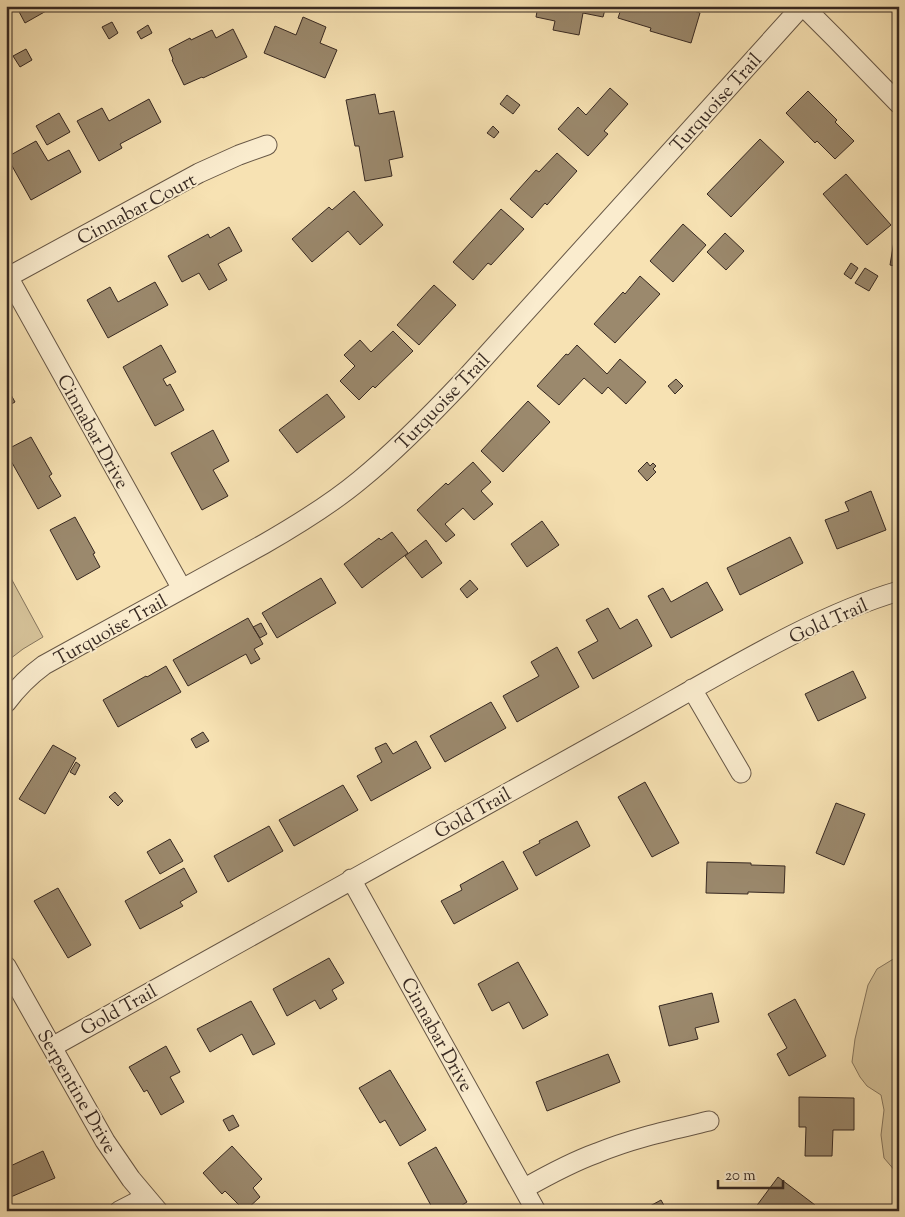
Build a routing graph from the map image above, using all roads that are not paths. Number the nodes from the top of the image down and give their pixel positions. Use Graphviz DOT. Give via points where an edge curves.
graph roads {
  1 [pos="802,6"];
  2 [pos="899,104"];
  3 [pos="267,145"];
  4 [pos="7,275"];
  5 [pos="182,589"];
  6 [pos="899,591"];
  7 [pos="692,689"];
  8 [pos="6,703"];
  9 [pos="741,773"];
  10 [pos="351,879"];
  11 [pos="6,966"];
  12 [pos="52,1046"];
  13 [pos="709,1121"];
  14 [pos="524,1188"];
  15 [pos="152,1204"];
  16 [pos="119,1211"];
  17 [pos="536,1211"];
  1 -- 2 [label="street"];
  1 -- 5 [label="street, Turquoise Trail" via="421,426 360,481 327,505"];
  3 -- 4 [label="street, Cinnabar Court" via="199,173"];
  4 -- 5 [label="street, Cinnabar Drive"];
  5 -- 8 [label="street, Turquoise Trail" via="44,664 20,685"];
  6 -- 7 [label="street, Gold Trail" via="836,614"];
  7 -- 9 [label="street"];
  7 -- 10 [label="street, Gold Trail"];
  10 -- 12 [label="street, Gold Trail"];
  10 -- 14 [label="street, Cinnabar Drive"];
  11 -- 12 [label="street, Serpentine Drive"];
  12 -- 15 [label="street, Serpentine Drive" via="119,1163"];
  13 -- 14 [label="street" via="598,1152"];
  14 -- 17 [label="street, Cinnabar Drive"];
  15 -- 16 [label="street"];
}
